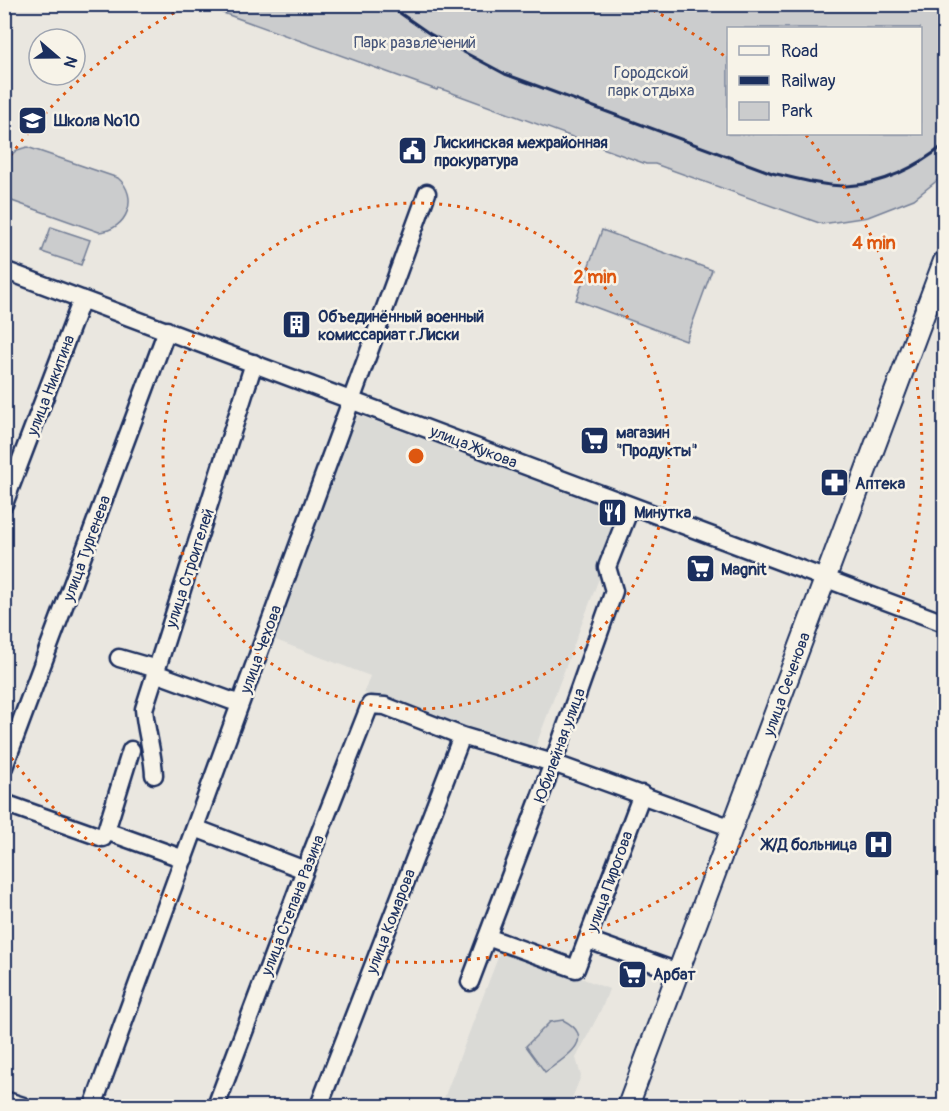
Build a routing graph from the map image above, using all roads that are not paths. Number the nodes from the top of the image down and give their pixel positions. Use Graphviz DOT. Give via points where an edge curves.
graph roads {
  1 [pos="427,193"];
  2 [pos="945,261"];
  3 [pos="4,270"];
  4 [pos="82,299"];
  5 [pos="167,330"];
  6 [pos="254,363"];
  7 [pos="351,399"];
  8 [pos="4,504"];
  9 [pos="631,506"];
  10 [pos="825,580"];
  11 [pos="945,623"];
  12 [pos="119,658"];
  13 [pos="156,671"];
  14 [pos="240,704"];
  15 [pos="462,736"];
  16 [pos="131,750"];
  17 [pos="553,763"];
  18 [pos="5,766"];
  19 [pos="154,775"];
  20 [pos="642,794"];
  21 [pos="4,803"];
  22 [pos="195,828"];
  23 [pos="732,828"];
  24 [pos="106,831"];
  25 [pos="184,859"];
  26 [pos="304,870"];
  27 [pos="487,936"];
  28 [pos="588,940"];
  29 [pos="678,972"];
  30 [pos="470,982"];
  31 [pos="4,1100"];
  32 [pos="23,1107"];
  33 [pos="93,1107"];
  34 [pos="216,1107"];
  35 [pos="319,1107"];
  36 [pos="628,1107"];
  1 -- 7 [label="street, улица Чехова"];
  2 -- 10 [label="main road, улица Сеченова"];
  3 -- 4 [label="street, улица Жукова"];
  4 -- 5 [label="street, улица Жукова"];
  4 -- 8 [label="street, улица Никитина"];
  5 -- 6 [label="street, улица Жукова"];
  5 -- 18 [label="street, улица Тургенева"];
  6 -- 7 [label="street, улица Жукова"];
  6 -- 13 [label="street, улица Строителей"];
  7 -- 9 [label="street, улица Жукова"];
  7 -- 14 [label="street, улица Чехова"];
  9 -- 10 [label="street, улица Жукова"];
  9 -- 17 [label="street, Юбилейная улица" via="608,567 614,591"];
  10 -- 11 [label="street, улица Жукова"];
  10 -- 23 [label="main road, улица Сеченова"];
  12 -- 13 [label="street"];
  13 -- 14 [label="street"];
  13 -- 19 [label="street, улица Строителей" via="144,709"];
  14 -- 22 [label="street, улица Чехова"];
  15 -- 17 [label="street"];
  15 -- 26 [label="street, улица Степана Разина" via="385,706 370,705"];
  15 -- 35 [label="street, улица Комарова"];
  16 -- 24 [label="street"];
  17 -- 20 [label="street"];
  17 -- 27 [label="street, Юбилейная улица"];
  20 -- 23 [label="street"];
  20 -- 28 [label="street, улица Пирогова"];
  21 -- 24 [label="street" via="103,838"];
  22 -- 25 [label="street, улица Чехова"];
  22 -- 26 [label="street"];
  23 -- 29 [label="main road, улица Сеченова"];
  24 -- 25 [label="street"];
  25 -- 33 [label="street, улица Чехова"];
  26 -- 34 [label="street, улица Степана Разина"];
  27 -- 28 [label="street, улица Пирогова" via="576,969"];
  27 -- 30 [label="street, Юбилейная улица"];
  28 -- 29 [label="street"];
  29 -- 36 [label="main road, улица Сеченова"];
  31 -- 32 [label="street"];
}
